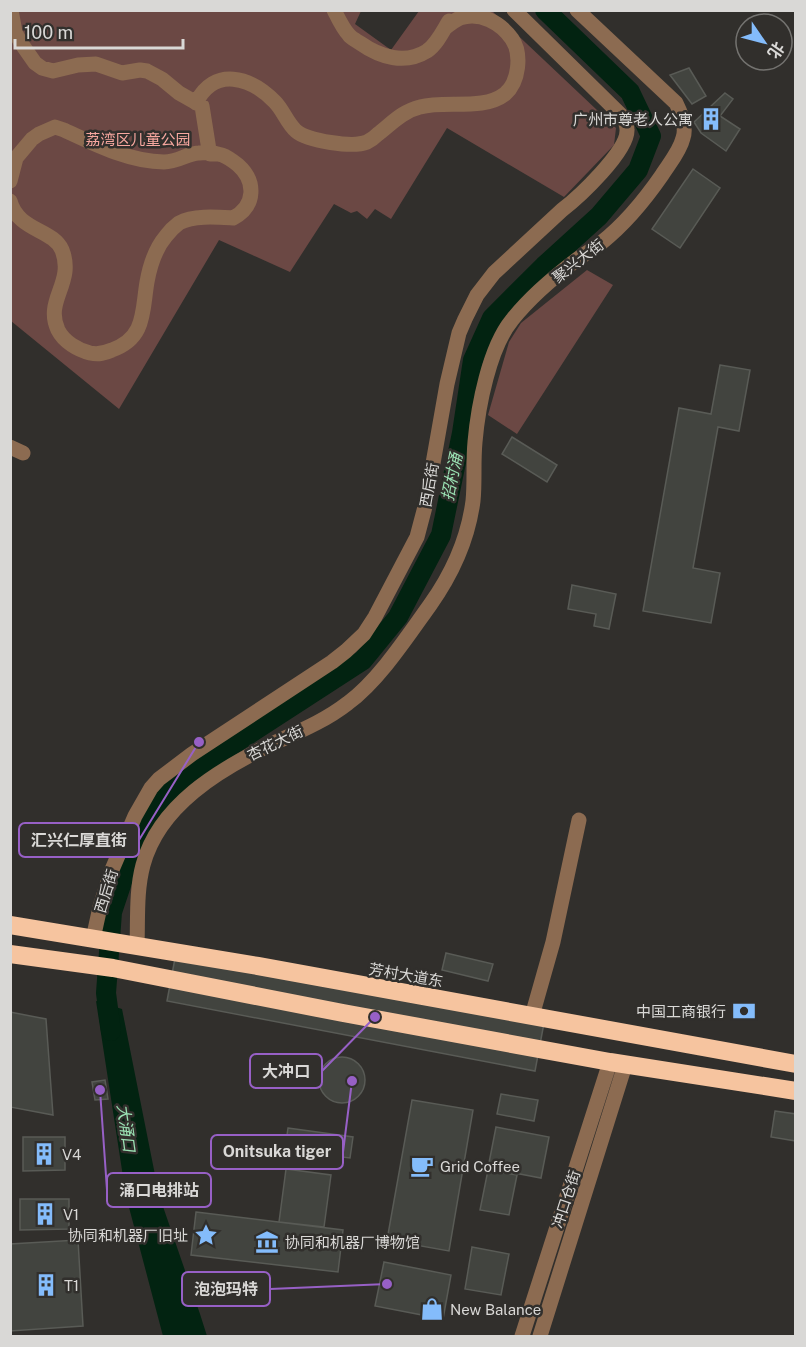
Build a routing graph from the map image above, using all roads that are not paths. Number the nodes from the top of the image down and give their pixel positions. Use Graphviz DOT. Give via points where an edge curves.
graph roads {
  1 [pos="11,10"];
  2 [pos="334,10"];
  3 [pos="455,10"];
  4 [pos="514,10"];
  5 [pos="577,10"];
  6 [pos="445,27"];
  7 [pos="196,103"];
  8 [pos="213,154"];
  9 [pos="10,181"];
  10 [pos="10,201"];
  11 [pos="457,558"];
  12 [pos="579,820"];
  13 [pos="10,925"];
  14 [pos="104,941"];
  15 [pos="136,945"];
  16 [pos="10,954"];
  17 [pos="532,1016"];
  18 [pos="618,1064"];
  19 [pos="795,1064"];
  20 [pos="795,1090"];
  21 [pos="522,1336"];
  22 [pos="540,1336"];
  1 -- 7 [label="street" via="15,32 42,68 53,71 96,64 122,73 147,71"];
  2 -- 6 [label="street" via="348,35 391,58 416,56 428,50"];
  3 -- 6 [label="street"];
  4 -- 14 [label="street, 西后街" via="622,117 626,123 625,141 572,202 494,273 470,308 452,363 422,521 369,626 332,662 192,754 151,788 111,872 100,908"];
  5 -- 11 [label="street, 聚兴大街" via="676,103 685,130 673,158 628,218 541,291 511,320 500,337 480,406 473,500"];
  6 -- 7 [label="street" via="470,16 491,20 501,27 517,50 518,69 507,92 490,102 419,107 402,114 369,141 353,144 324,142 297,132 276,103 246,81 217,81 208,86"];
  7 -- 8 [label="street" via="202,106 209,150"];
  8 -- 9 [label="street" via="198,153 174,162 147,161 125,157 55,127 24,147 16,158"];
  8 -- 10 [label="street" via="224,155 244,170 250,182 249,204 233,218 194,219 179,224 166,235 151,261 138,329 128,342 103,354 78,349 58,331 53,314 64,280 62,251 47,235 26,223 12,209"];
  11 -- 15 [label="street, 杏花大街" via="442,588 363,690 321,721 213,777 171,815 154,837 144,863"];
  12 -- 17 [label="street" via="553,942"];
  13 -- 14 [label="highway, 芳村大道东"];
  14 -- 15 [label="highway, 芳村大道东"];
  15 -- 17 [label="highway, 芳村大道东"];
  16 -- 18 [label="highway" via="106,967"];
  17 -- 19 [label="highway, 芳村大道东"];
  18 -- 20 [label="highway"];
  18 -- 21 [label="street, 冲口仓街"];
  18 -- 22 [label="street, 冲口仓街"];
}
